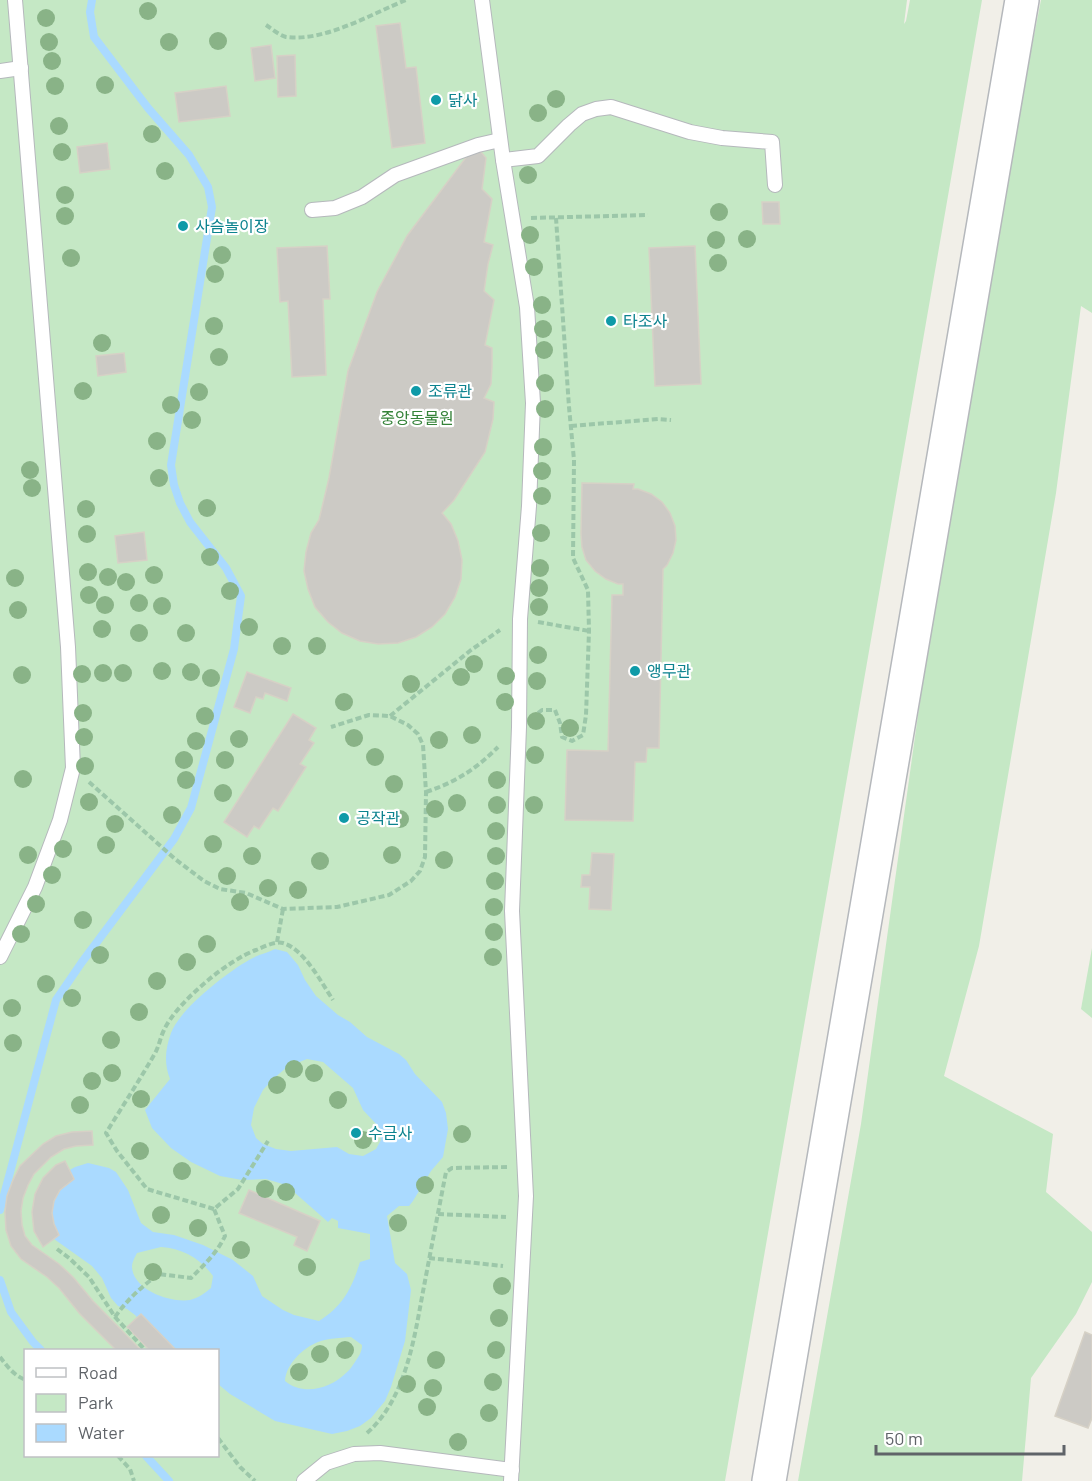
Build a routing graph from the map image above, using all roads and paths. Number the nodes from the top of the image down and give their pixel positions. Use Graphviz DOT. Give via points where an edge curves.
graph roads {
  1 [pos="15,0"];
  2 [pos="406,0"];
  3 [pos="482,0"];
  4 [pos="1022,0"];
  5 [pos="266,25"];
  6 [pos="21,68"];
  7 [pos="0,71"];
  8 [pos="500,140"];
  9 [pos="503,160"];
  10 [pos="776,185"];
  11 [pos="312,210"];
  12 [pos="648,215"];
  13 [pos="556,218"];
  14 [pos="512,219"];
  15 [pos="671,420"];
  16 [pos="571,426"];
  17 [pos="520,619"];
  18 [pos="589,631"];
  19 [pos="390,716"];
  20 [pos="331,727"];
  21 [pos="519,727"];
  22 [pos="73,768"];
  23 [pos="426,792"];
  24 [pos="283,909"];
  25 [pos="277,942"];
  26 [pos="0,957"];
  27 [pos="333,1000"];
  28 [pos="268,1141"];
  29 [pos="525,1167"];
  30 [pos="214,1209"];
  31 [pos="438,1214"];
  32 [pos="525,1218"];
  33 [pos="57,1249"];
  34 [pos="429,1258"];
  35 [pos="522,1269"];
  36 [pos="115,1317"];
  37 [pos="144,1349"];
  38 [pos="0,1357"];
  39 [pos="24,1380"];
  40 [pos="219,1439"];
  41 [pos="354,1454"];
  42 [pos="120,1457"];
  43 [pos="512,1475"];
  44 [pos="134,1481"];
  45 [pos="255,1481"];
  46 [pos="304,1481"];
  47 [pos="769,1481"];
  1 -- 6 [label="lane"];
  2 -- 5 [label="path" via="312,37 284,36"];
  3 -- 8 [label="lane"];
  4 -- 47 [label="street"];
  6 -- 7 [label="lane"];
  6 -- 22 [label="lane" via="68,647"];
  8 -- 9 [label="lane"];
  8 -- 11 [label="lane" via="478,144 395,176 335,208"];
  9 -- 10 [label="lane" via="538,156 582,114 611,107 690,132 772,142"];
  9 -- 14 [label="lane"];
  12 -- 13 [label="path"];
  13 -- 14 [label="path"];
  13 -- 16 [label="path"];
  14 -- 17 [label="lane" via="527,307 533,403"];
  15 -- 16 [label="path"];
  16 -- 18 [label="path" via="573,558 588,590"];
  17 -- 18 [label="path"];
  17 -- 19 [label="path" via="471,650"];
  17 -- 21 [label="lane"];
  18 -- 21 [label="path" via="583,735 572,741 562,736 555,710 542,710"];
  19 -- 20 [label="path" via="369,715"];
  19 -- 23 [label="path" via="418,734 423,745"];
  21 -- 23 [label="path" via="468,773"];
  21 -- 29 [label="lane" via="512,911"];
  22 -- 24 [label="path" via="204,881 220,890 246,893"];
  22 -- 26 [label="lane" via="60,820 35,888"];
  23 -- 24 [label="path" via="425,857 411,881 389,896 337,907"];
  24 -- 25 [label="path"];
  25 -- 27 [label="path" via="293,947"];
  25 -- 30 [label="path" via="249,952 187,1000 164,1029 156,1052 106,1133 147,1189"];
  28 -- 30 [label="path" via="238,1189"];
  29 -- 31 [label="path" via="452,1168 446,1172"];
  29 -- 32 [label="lane"];
  30 -- 36 [label="path" via="225,1236 191,1278 159,1274"];
  31 -- 32 [label="path"];
  31 -- 34 [label="path"];
  32 -- 35 [label="lane"];
  33 -- 36 [label="path" via="89,1277"];
  34 -- 35 [label="path"];
  34 -- 41 [label="path" via="412,1346 399,1387 378,1424 361,1439"];
  35 -- 43 [label="lane"];
  36 -- 37 [label="path"];
  38 -- 39 [label="path"];
  40 -- 45 [label="path"];
  41 -- 43 [label="lane" via="380,1453"];
  41 -- 46 [label="lane" via="326,1463"];
  42 -- 44 [label="path"];
}
